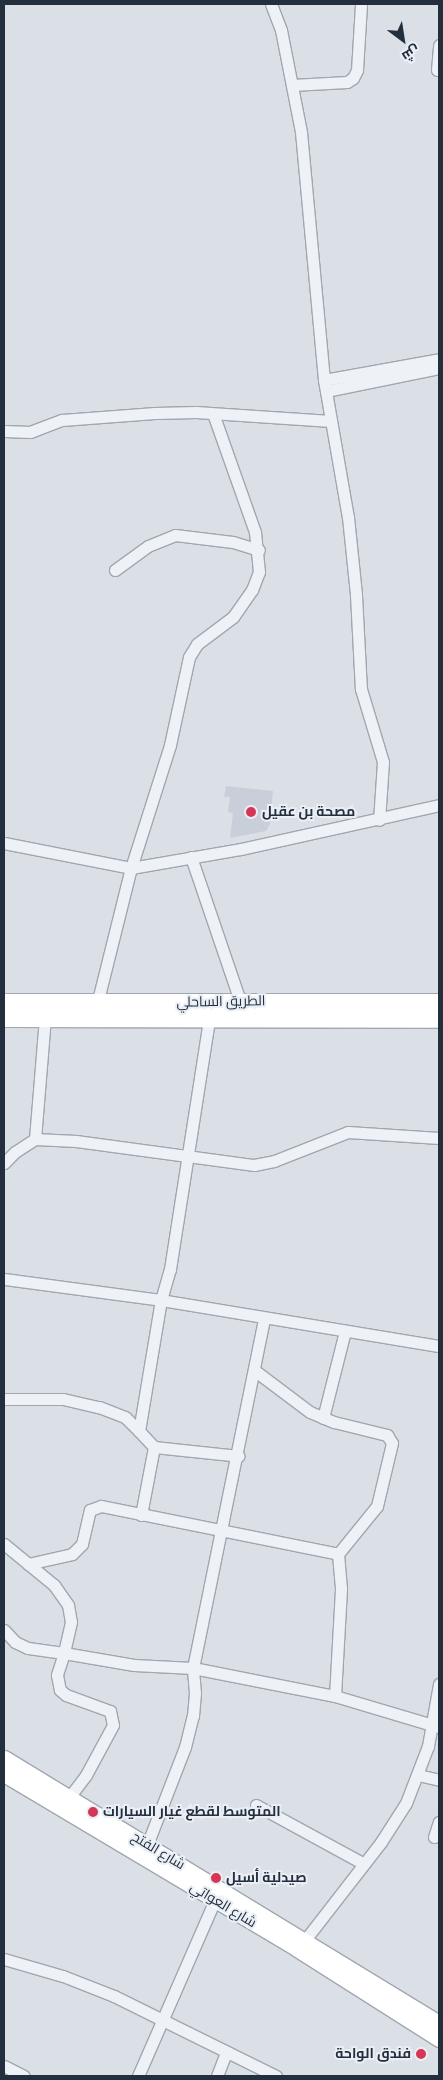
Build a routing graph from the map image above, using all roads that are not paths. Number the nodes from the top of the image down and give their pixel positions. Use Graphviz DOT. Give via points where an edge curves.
graph roads {
  1 [pos="271,4"];
  2 [pos="361,4"];
  3 [pos="439,45"];
  4 [pos="437,70"];
  5 [pos="292,85"];
  6 [pos="439,359"];
  7 [pos="439,368"];
  8 [pos="325,385"];
  9 [pos="214,416"];
  10 [pos="331,421"];
  11 [pos="4,431"];
  12 [pos="259,550"];
  13 [pos="115,570"];
  14 [pos="439,805"];
  15 [pos="379,820"];
  16 [pos="4,843"];
  17 [pos="191,857"];
  18 [pos="131,868"];
  19 [pos="240,1001"];
  20 [pos="4,1003"];
  21 [pos="439,1003"];
  22 [pos="98,1004"];
  23 [pos="4,1018"];
  24 [pos="46,1018"];
  25 [pos="439,1018"];
  26 [pos="208,1019"];
  27 [pos="439,1138"];
  28 [pos="35,1139"];
  29 [pos="185,1156"];
  30 [pos="4,1163"];
  31 [pos="4,1279"];
  32 [pos="161,1300"];
  33 [pos="264,1318"];
  34 [pos="345,1331"];
  35 [pos="439,1344"];
  36 [pos="254,1370"];
  37 [pos="4,1399"];
  38 [pos="323,1418"];
  39 [pos="139,1431"];
  40 [pos="154,1447"];
  41 [pos="239,1456"];
  42 [pos="141,1515"];
  43 [pos="223,1529"];
  44 [pos="4,1544"];
  45 [pos="338,1554"];
  46 [pos="28,1564"];
  47 [pos="4,1630"];
  48 [pos="64,1654"];
  49 [pos="192,1668"];
  50 [pos="439,1684"];
  51 [pos="335,1696"];
  52 [pos="436,1726"];
  53 [pos="4,1758"];
  54 [pos="4,1774"];
  55 [pos="418,1775"];
  56 [pos="439,1780"];
  57 [pos="65,1803"];
  58 [pos="256,1805"];
  59 [pos="439,1822"];
  60 [pos="434,1836"];
  61 [pos="147,1845"];
  62 [pos="364,1864"];
  63 [pos="217,1894"];
  64 [pos="305,1940"];
  65 [pos="4,1959"];
  66 [pos="163,2022"];
  67 [pos="439,2023"];
  68 [pos="439,2039"];
  69 [pos="226,2052"];
  70 [pos="4,2066"];
  71 [pos="24,2076"];
  72 [pos="138,2076"];
  73 [pos="217,2076"];
  74 [pos="276,2076"];
  1 -- 5 [label="street"];
  2 -- 5 [label="street" via="353,78 347,82"];
  3 -- 4 [label="street"];
  5 -- 8 [label="street" via="307,177"];
  6 -- 8 [label="street"];
  7 -- 8 [label="street"];
  8 -- 10 [label="street"];
  9 -- 10 [label="street"];
  9 -- 11 [label="street" via="196,412 145,414 62,420 30,432"];
  9 -- 12 [label="street"];
  10 -- 15 [label="street" via="350,536 360,689 383,762"];
  12 -- 13 [label="street" via="234,542 175,535 148,546"];
  12 -- 18 [label="street" via="259,572 252,590 233,617 197,644 189,657 170,745"];
  14 -- 15 [label="street"];
  15 -- 17 [label="street"];
  16 -- 18 [label="street"];
  17 -- 18 [label="street"];
  17 -- 19 [label="street"];
  18 -- 22 [label="street"];
  19 -- 21 [label="highway, الطريق الساحلي"];
  19 -- 22 [label="highway, الطريق الساحلي"];
  20 -- 22 [label="highway, الطريق الساحلي"];
  23 -- 24 [label="highway, الطريق الساحلي"];
  24 -- 26 [label="highway, الطريق الساحلي"];
  24 -- 28 [label="street"];
  25 -- 26 [label="highway, الطريق الساحلي"];
  26 -- 29 [label="street"];
  27 -- 29 [label="street" via="348,1132 274,1161 254,1165"];
  28 -- 29 [label="street" via="76,1141"];
  28 -- 30 [label="street" via="14,1152"];
  29 -- 32 [label="street" via="170,1270"];
  31 -- 32 [label="street"];
  32 -- 33 [label="street"];
  32 -- 39 [label="street"];
  33 -- 34 [label="street"];
  33 -- 36 [label="street"];
  34 -- 35 [label="street"];
  34 -- 38 [label="street"];
  36 -- 38 [label="street"];
  36 -- 41 [label="street"];
  37 -- 39 [label="street" via="63,1399 99,1407 125,1417"];
  38 -- 45 [label="street" via="387,1435 392,1443 377,1506"];
  39 -- 40 [label="street"];
  40 -- 41 [label="street"];
  40 -- 42 [label="street"];
  41 -- 43 [label="street"];
  42 -- 43 [label="street"];
  42 -- 46 [label="street" via="109,1507 94,1508 88,1515 84,1538 78,1549 59,1559"];
  43 -- 45 [label="street"];
  43 -- 49 [label="street"];
  44 -- 46 [label="street"];
  45 -- 51 [label="street" via="342,1590"];
  46 -- 48 [label="street" via="54,1585 68,1604 71,1622"];
  47 -- 48 [label="street" via="15,1642 28,1648"];
  48 -- 49 [label="street" via="134,1665"];
  48 -- 57 [label="street" via="57,1675 60,1690 110,1711 113,1725 86,1775"];
  49 -- 51 [label="street"];
  49 -- 61 [label="street" via="193,1716 185,1747"];
  50 -- 52 [label="street"];
  51 -- 52 [label="street"];
  52 -- 55 [label="street"];
  53 -- 57 [label="main road, شارع الفتح"];
  54 -- 57 [label="main road, شارع العواتي"];
  55 -- 56 [label="street"];
  55 -- 62 [label="street" via="406,1803"];
  57 -- 61 [label="main road, شارع الفتح"];
  57 -- 63 [label="main road, شارع العواتي"];
  58 -- 62 [label="street"];
  59 -- 60 [label="street"];
  61 -- 63 [label="main road, شارع الفتح"];
  62 -- 64 [label="street"];
  63 -- 64 [label="main road, شارع الفتح"];
  63 -- 66 [label="street"];
  63 -- 68 [label="main road, شارع العواتي"];
  64 -- 67 [label="main road, شارع الفتح"];
  65 -- 66 [label="street" via="63,1976 114,1996"];
  66 -- 69 [label="street"];
  66 -- 72 [label="street"];
  69 -- 73 [label="street"];
  69 -- 74 [label="street"];
  70 -- 71 [label="street"];
}
